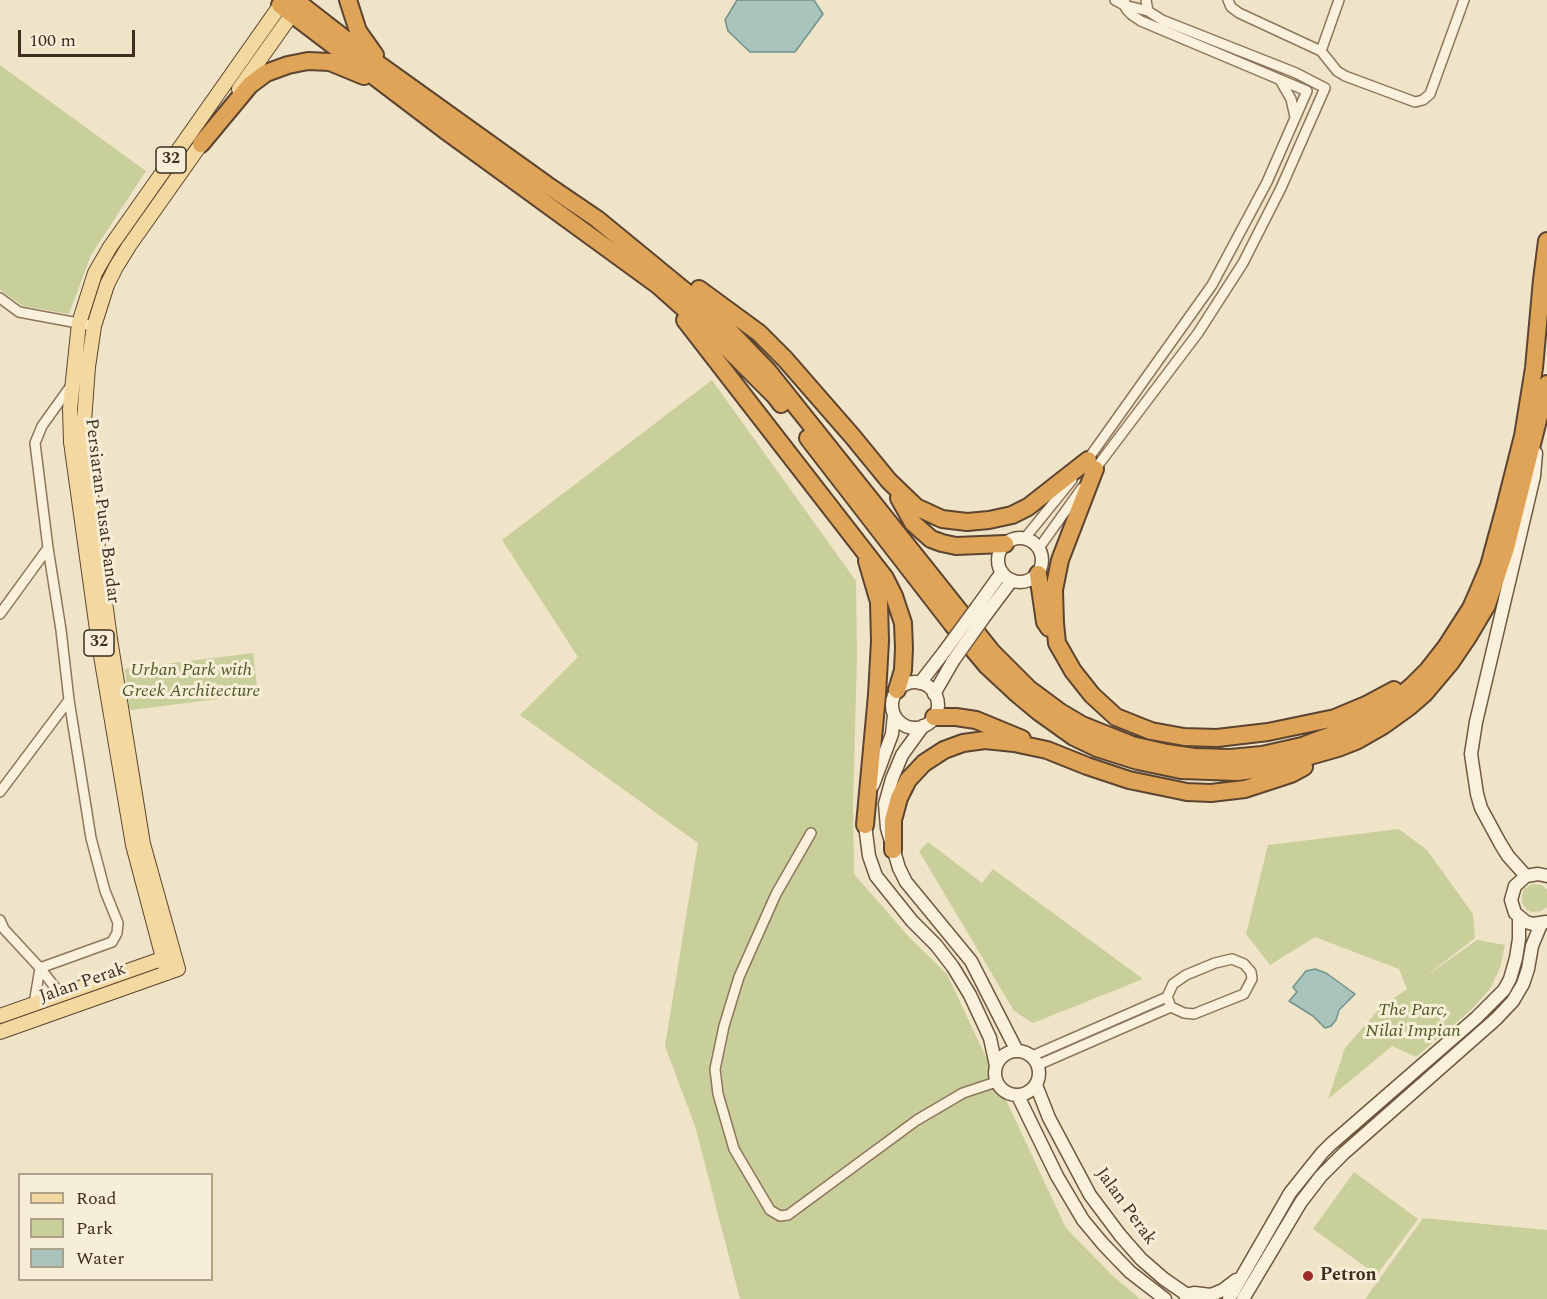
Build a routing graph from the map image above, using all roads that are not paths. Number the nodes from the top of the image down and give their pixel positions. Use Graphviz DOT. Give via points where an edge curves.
graph roads {
  1 [pos="348,0"];
  2 [pos="1115,0"];
  3 [pos="1146,0"];
  4 [pos="1228,0"];
  5 [pos="1339,0"];
  6 [pos="1464,0"];
  7 [pos="1125,2"];
  8 [pos="292,4"];
  9 [pos="1148,10"];
  10 [pos="1320,51"];
  11 [pos="1278,78"];
  12 [pos="391,81"];
  13 [pos="1311,81"];
  14 [pos="1307,92"];
  15 [pos="1321,98"];
  16 [pos="1295,117"];
  17 [pos="201,144"];
  18 [pos="597,219"];
  19 [pos="1547,241"];
  20 [pos="659,286"];
  21 [pos="0,298"];
  22 [pos="79,323"];
  23 [pos="94,326"];
  24 [pos="72,384"];
  25 [pos="1547,384"];
  26 [pos="1539,422"];
  27 [pos="1092,465"];
  28 [pos="890,481"];
  29 [pos="1025,538"];
  30 [pos="1005,544"];
  31 [pos="48,548"];
  32 [pos="1039,548"];
  33 [pos="864,550"];
  34 [pos="1038,574"];
  35 [pos="1007,576"];
  36 [pos="0,614"];
  37 [pos="1057,643"];
  38 [pos="949,656"];
  39 [pos="1428,670"];
  40 [pos="920,683"];
  41 [pos="897,690"];
  42 [pos="934,694"];
  43 [pos="69,700"];
  44 [pos="894,715"];
  45 [pos="928,722"];
  46 [pos="1338,748"];
  47 [pos="1047,750"];
  48 [pos="0,792"];
  49 [pos="865,825"];
  50 [pos="811,833"];
  51 [pos="893,850"];
  52 [pos="1526,876"];
  53 [pos="1547,876"];
  54 [pos="1520,918"];
  55 [pos="0,920"];
  56 [pos="1544,923"];
  57 [pos="169,957"];
  58 [pos="40,968"];
  59 [pos="172,971"];
  60 [pos="61,995"];
  61 [pos="1169,1002"];
  62 [pos="30,1006"];
  63 [pos="48,1015"];
  64 [pos="0,1016"];
  65 [pos="0,1032"];
  66 [pos="1017,1051"];
  67 [pos="1035,1060"];
  68 [pos="996,1066"];
  69 [pos="996,1082"];
  70 [pos="1036,1085"];
  71 [pos="1018,1096"];
  72 [pos="1243,1274"];
  73 [pos="1247,1296"];
  74 [pos="1189,1297"];
  75 [pos="1165,1299"];
  76 [pos="1229,1299"];
  1 -- 12 [label="highway" via="358,31"];
  2 -- 7 [label="street"];
  3 -- 9 [label="street"];
  4 -- 10 [label="street" via="1239,13"];
  5 -- 10 [label="street"];
  6 -- 10 [label="street" via="1430,94 1424,100 1415,102 1345,76"];
  7 -- 9 [label="street"];
  7 -- 11 [label="street" via="1132,15 1142,21"];
  8 -- 12 [label="highway" via="367,56"];
  8 -- 17 [label="main road, Persiaran Pusat Bandar / 32"];
  8 -- 22 [label="main road, Persiaran Pusat Bandar / 32" via="110,247 95,273"];
  9 -- 13 [label="street" via="1162,20"];
  11 -- 14 [label="street"];
  11 -- 16 [label="street" via="1291,99"];
  12 -- 17 [label="highway" via="330,63 308,61 288,65 266,73 250,85"];
  12 -- 18 [label="highway"];
  12 -- 20 [label="highway"];
  13 -- 14 [label="street"];
  13 -- 15 [label="street" via="1325,88"];
  14 -- 15 [label="street"];
  14 -- 16 [label="street"];
  15 -- 27 [label="street" via="1243,263 1198,333"];
  16 -- 27 [label="street" via="1267,182 1212,285"];
  17 -- 23 [label="main road, Persiaran Pusat Bandar / 32" via="116,267"];
  18 -- 28 [label="highway" via="759,333"];
  18 -- 39 [label="highway" via="714,315 768,371 992,651 1029,689 1082,725 1132,746 1167,753 1230,758 1262,755 1302,746 1370,718"];
  19 -- 39 [label="highway" via="1523,436 1489,566 1458,630"];
  20 -- 33 [label="highway"];
  20 -- 46 [label="highway" via="775,396 987,666 1074,737 1138,761 1209,772 1268,768"];
  21 -- 22 [label="street" via="19,312"];
  22 -- 23 [label="street"];
  22 -- 24 [label="main road, Persiaran Pusat Bandar / 32"];
  23 -- 57 [label="main road, Persiaran Pusat Bandar / 32" via="83,435 108,628 143,844"];
  24 -- 31 [label="street" via="42,426 36,443"];
  24 -- 57 [label="main road, Persiaran Pusat Bandar / 32" via="71,442 99,644 133,845"];
  25 -- 26 [label="highway"];
  26 -- 46 [label="highway" via="1506,548 1487,605 1468,637 1438,678 1409,707"];
  26 -- 52 [label="main road" via="1534,477 1471,754 1481,808 1508,856"];
  27 -- 28 [label="highway" via="1012,515 967,522 942,519 916,507"];
  27 -- 29 [label="street"];
  27 -- 32 [label="street"];
  27 -- 37 [label="highway" via="1054,590"];
  28 -- 30 [label="highway" via="913,523 931,538 956,546"];
  29 -- 30 [label="main road"];
  29 -- 32 [label="main road"];
  30 -- 35 [label="main road" via="999,565"];
  31 -- 36 [label="street"];
  31 -- 43 [label="street"];
  32 -- 34 [label="main road" via="1042,561"];
  33 -- 41 [label="highway" via="885,578 903,623 903,670"];
  33 -- 49 [label="highway" via="879,602 880,641"];
  34 -- 35 [label="main road" via="1026,582"];
  34 -- 37 [label="highway" via="1045,621"];
  35 -- 38 [label="main road, bridge"];
  37 -- 39 [label="highway" via="1079,679 1116,717 1151,731 1184,737 1268,732 1335,718 1390,693 1412,675"];
  38 -- 40 [label="main road"];
  38 -- 42 [label="main road"];
  40 -- 41 [label="main road"];
  40 -- 42 [label="main road"];
  41 -- 44 [label="main road" via="892,702"];
  42 -- 45 [label="main road" via="938,705"];
  43 -- 48 [label="street"];
  43 -- 58 [label="street" via="91,838 118,923 117,933 112,942"];
  44 -- 45 [label="main road" via="903,725 916,728"];
  44 -- 49 [label="main road"];
  45 -- 47 [label="highway" via="956,717 976,720"];
  45 -- 51 [label="main road" via="902,755 885,804 886,828"];
  46 -- 47 [label="highway" via="1291,774 1245,789 1211,793 1129,780"];
  47 -- 51 [label="highway" via="985,740 963,742 944,750 908,780 893,820"];
  49 -- 68 [label="main road" via="876,876 953,967 990,1038"];
  50 -- 69 [label="street" via="776,894 739,977 715,1069 734,1149 770,1210 780,1216 788,1215 917,1120 963,1093"];
  51 -- 66 [label="main road" via="906,882 970,961"];
  52 -- 53 [label="main road"];
  52 -- 54 [label="main road" via="1512,893 1512,907"];
  54 -- 56 [label="main road"];
  54 -- 72 [label="main road" via="1516,958 1504,990 1322,1153 1290,1192"];
  55 -- 58 [label="street" via="9,936"];
  56 -- 73 [label="main road" via="1532,946 1523,984 1513,1001 1321,1176 1301,1202"];
  57 -- 59 [label="main road, Persiaran Pusat Bandar / 32"];
  57 -- 60 [label="main road, Jalan Perak"];
  58 -- 60 [label="street"];
  58 -- 62 [label="street"];
  59 -- 63 [label="main road, Jalan Perak"];
  60 -- 62 [label="main road, Jalan Perak"];
  61 -- 61 [label="street" via="1173,984 1215,963 1232,959 1251,972 1252,979 1244,994 1194,1014 1184,1013"];
  61 -- 67 [label="street"];
  62 -- 63 [label="main road"];
  62 -- 64 [label="main road, Jalan Perak"];
  63 -- 65 [label="main road, Jalan Perak"];
  66 -- 67 [label="main road"];
  66 -- 68 [label="main road" via="1004,1055"];
  67 -- 70 [label="main road" via="1040,1075"];
  68 -- 69 [label="main road"];
  69 -- 71 [label="main road" via="1005,1092"];
  70 -- 71 [label="main road"];
  70 -- 74 [label="main road, Jalan Perak" via="1090,1195 1141,1259"];
  71 -- 75 [label="main road, Jalan Perak" via="1083,1220 1130,1272"];
  72 -- 74 [label="main road" via="1212,1295 1194,1293"];
  72 -- 76 [label="main road"];
}
